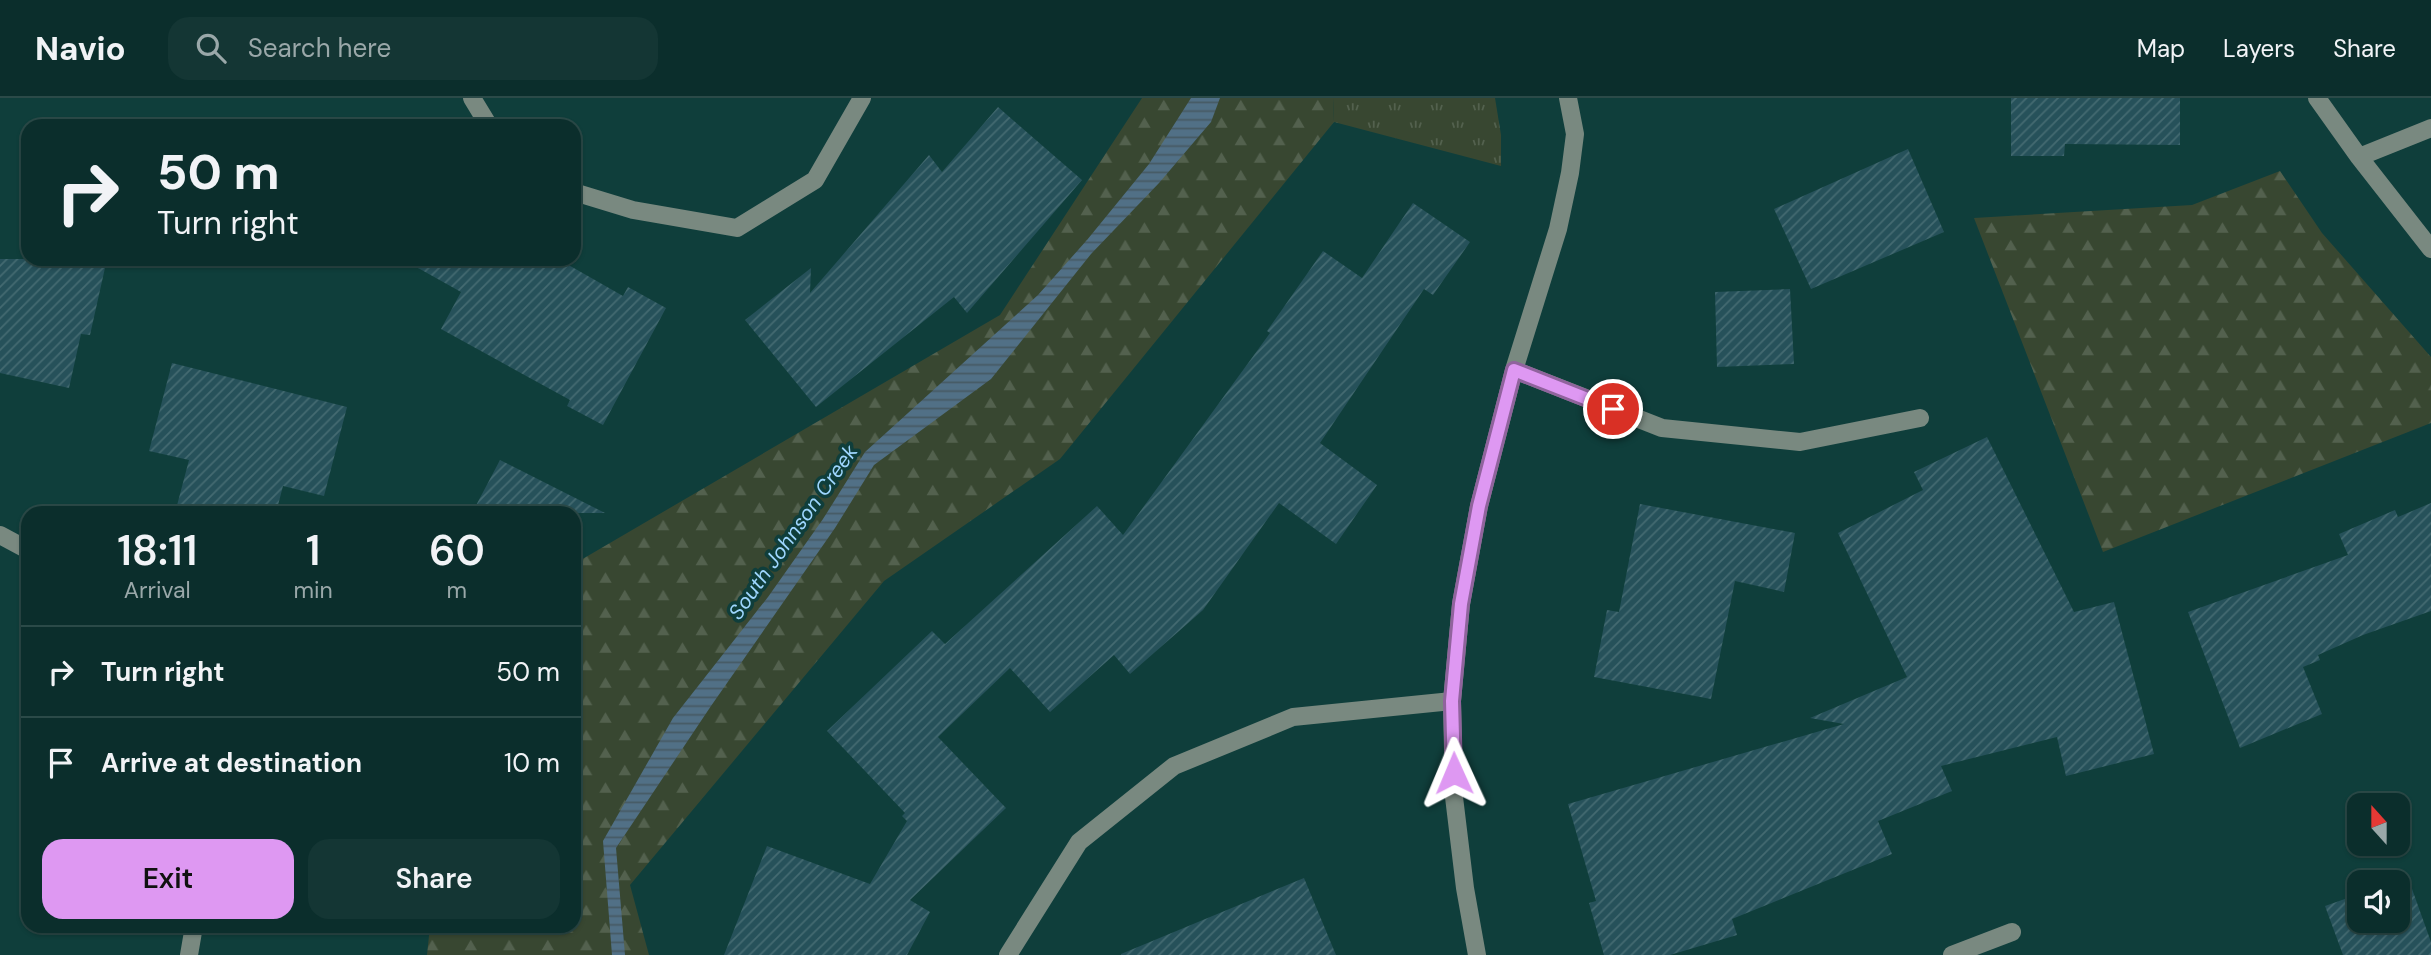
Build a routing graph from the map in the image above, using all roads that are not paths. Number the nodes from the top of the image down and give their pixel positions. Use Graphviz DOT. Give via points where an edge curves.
graph roads {
  1 [pos="472,98"];
  2 [pos="862,98"];
  3 [pos="1568,98"];
  4 [pos="2317,98"];
  5 [pos="485,119"];
  6 [pos="2431,128"];
  7 [pos="2359,157"];
  8 [pos="581,194"];
  9 [pos="2431,249"];
  10 [pos="1514,370"];
  11 [pos="1920,418"];
  12 [pos="0,535"];
  13 [pos="21,546"];
  14 [pos="1452,701"];
  15 [pos="2012,932"];
  16 [pos="193,933"];
  17 [pos="190,955"];
  18 [pos="1008,955"];
  19 [pos="1477,955"];
  20 [pos="1952,955"];
  1 -- 5 [label="street"];
  2 -- 8 [label="street" via="815,180 737,228 633,211"];
  3 -- 10 [label="street" via="1574,134 1570,173 1558,229"];
  4 -- 7 [label="street"];
  6 -- 7 [label="street"];
  7 -- 9 [label="street"];
  10 -- 11 [label="street" via="1662,428 1800,442"];
  10 -- 14 [label="street" via="1479,506 1461,604"];
  12 -- 13 [label="street"];
  14 -- 18 [label="street" via="1293,717 1174,766 1079,842"];
  14 -- 19 [label="street" via="1454,797"];
  15 -- 20 [label="street"];
  16 -- 17 [label="street"];
}
